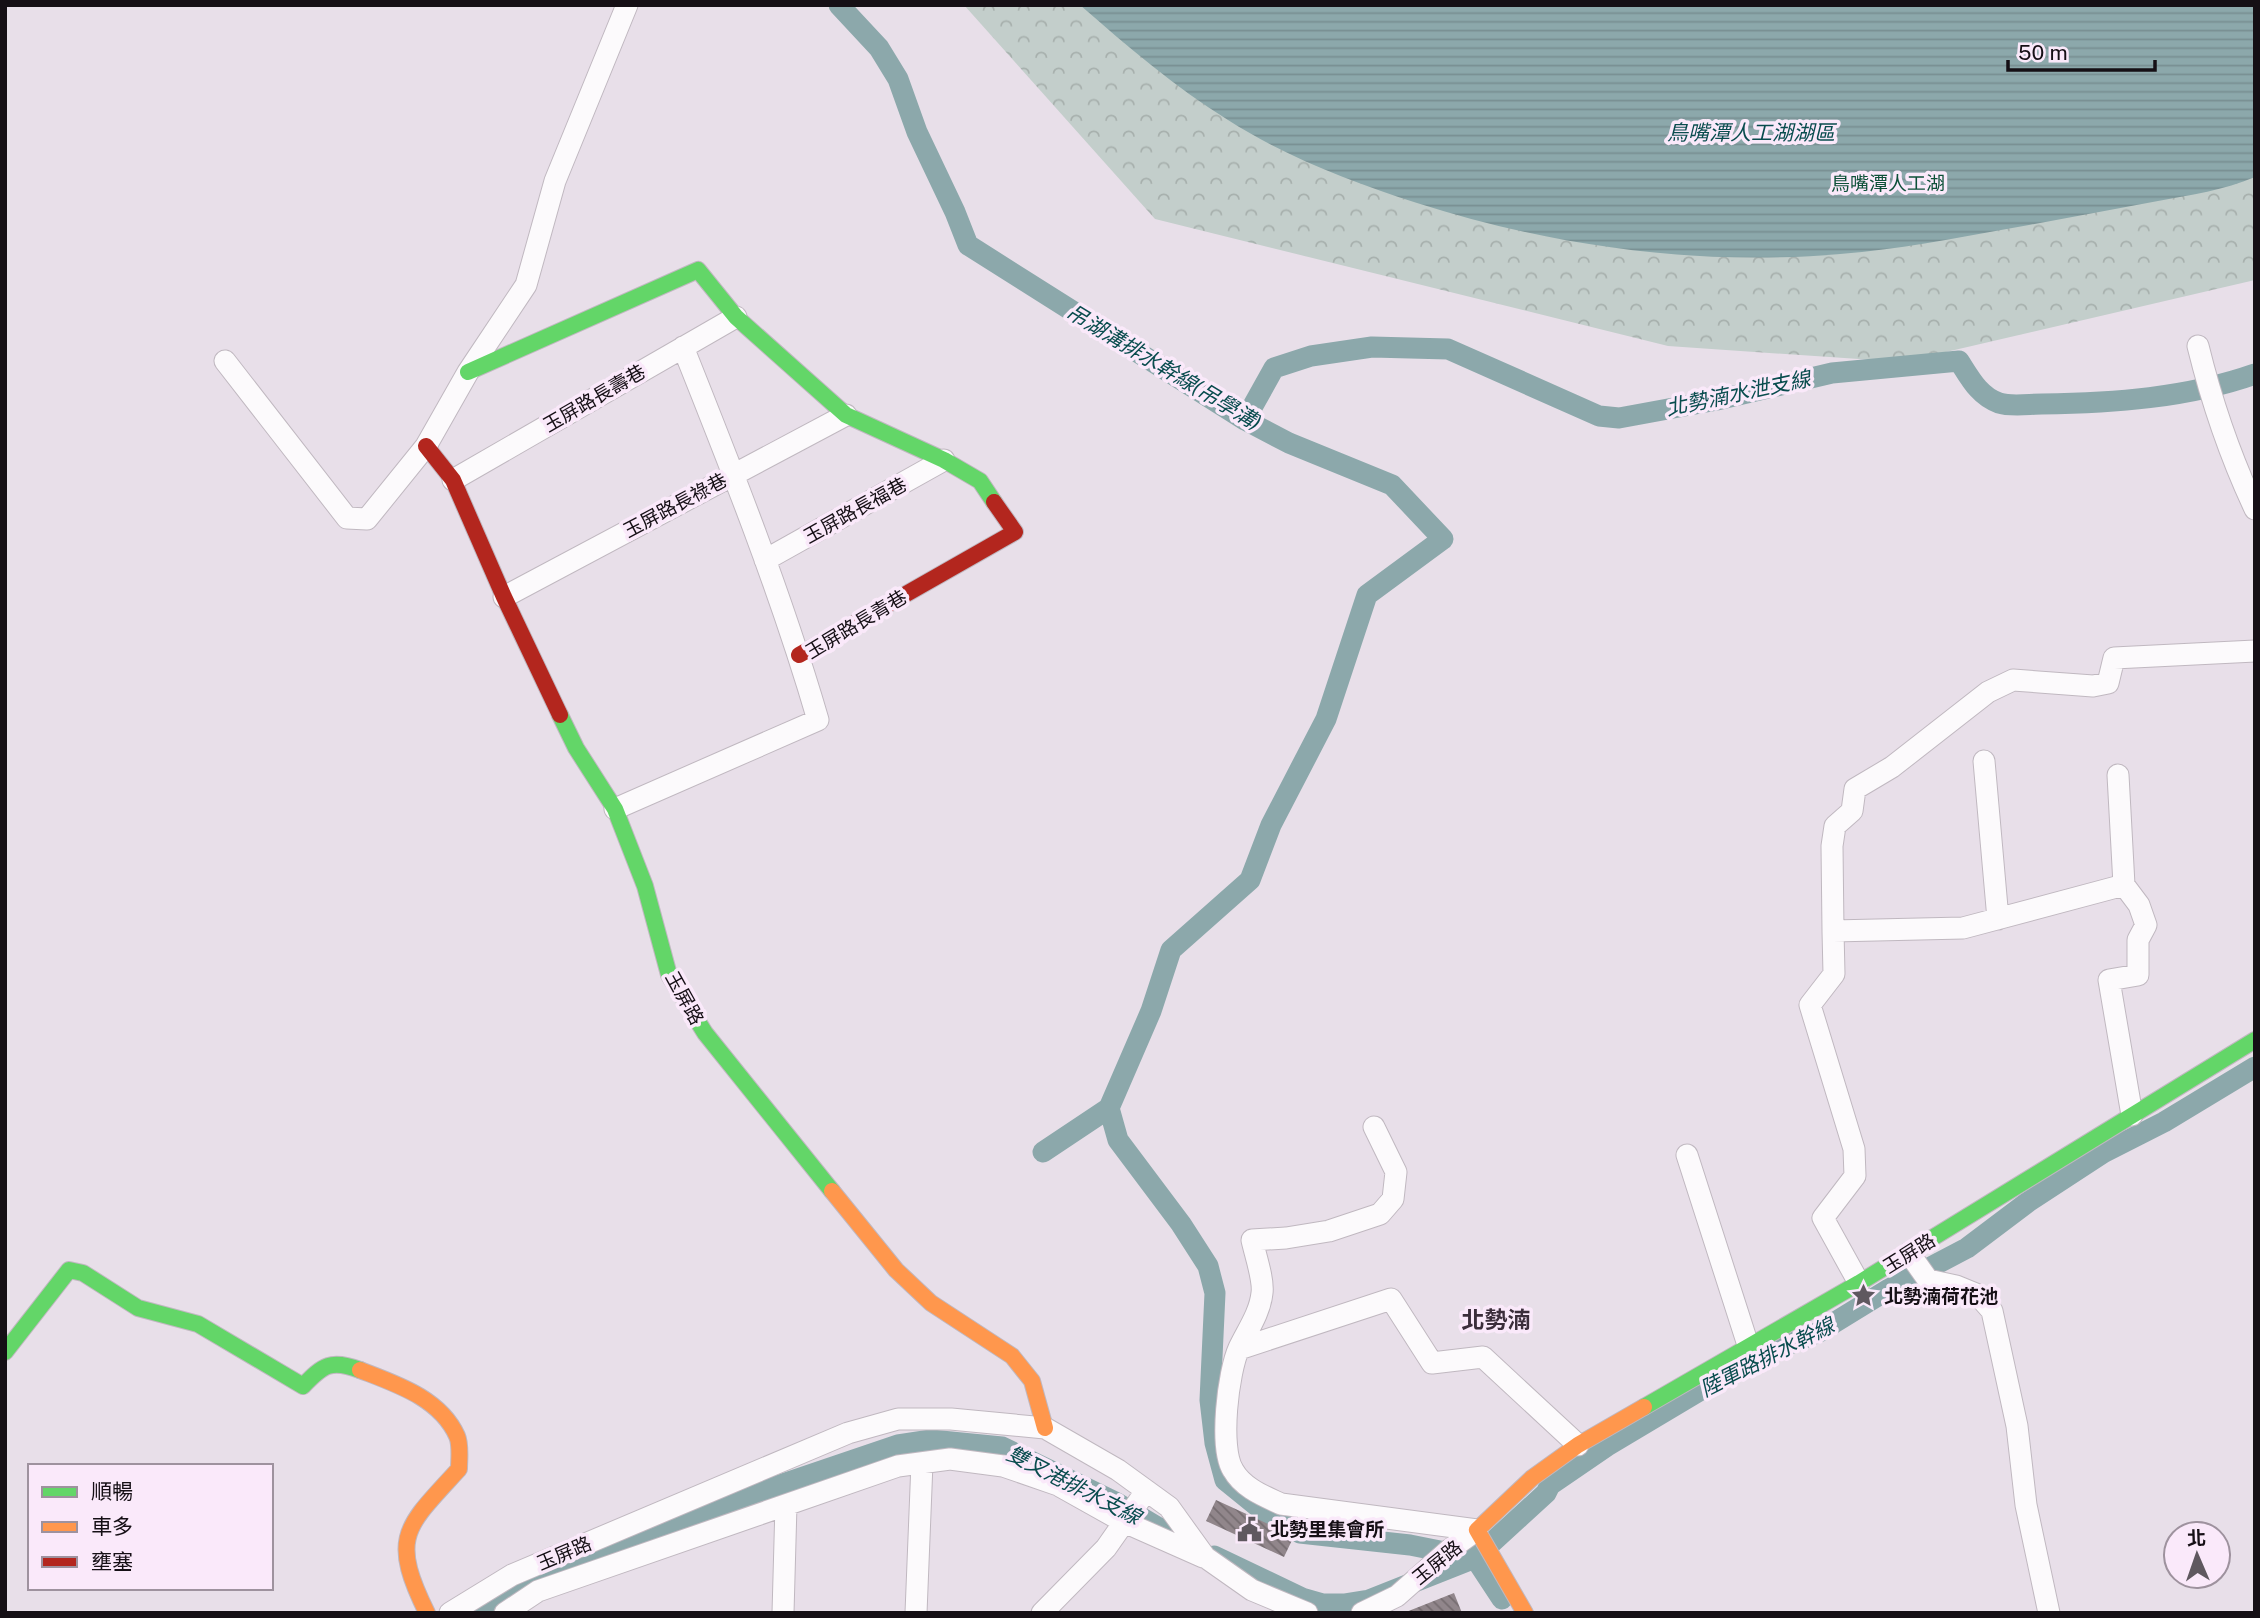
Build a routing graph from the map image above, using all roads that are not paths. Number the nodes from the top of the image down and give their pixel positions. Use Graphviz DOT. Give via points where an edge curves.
graph roads {
  1 [pos="627,5"];
  2 [pos="736,317"];
  3 [pos="2198,346"];
  4 [pos="683,347"];
  5 [pos="225,361"];
  6 [pos="468,372"];
  7 [pos="846,415"];
  8 [pos="426,446"];
  9 [pos="944,460"];
  10 [pos="734,474"];
  11 [pos="453,480"];
  12 [pos="2255,509"];
  13 [pos="765,560"];
  14 [pos="504,597"];
  15 [pos="2255,651"];
  16 [pos="799,655"];
  17 [pos="1984,761"];
  18 [pos="2118,775"];
  19 [pos="615,809"];
  20 [pos="2124,885"];
  21 [pos="1998,919"];
  22 [pos="1833,931"];
  23 [pos="2255,1040"];
  24 [pos="2132,1115"];
  25 [pos="1374,1127"];
  26 [pos="1687,1155"];
  27 [pos="1909,1254"];
  28 [pos="1859,1283"];
  29 [pos="1749,1348"];
  30 [pos="1238,1349"];
  31 [pos="5,1352"];
  32 [pos="1045,1428"];
  33 [pos="1578,1446"];
  34 [pos="922,1462"];
  35 [pos="1146,1491"];
  36 [pos="786,1505"];
  37 [pos="1124,1522"];
  38 [pos="1468,1537"];
  39 [pos="1205,1558"];
  40 [pos="426,1613"];
  41 [pos="450,1613"];
  42 [pos="505,1613"];
  43 [pos="783,1613"];
  44 [pos="916,1613"];
  45 [pos="1042,1613"];
  46 [pos="1307,1613"];
  47 [pos="1362,1613"];
  48 [pos="1525,1613"];
  49 [pos="2049,1613"];
  1 -- 6 [label="street" via="555,181 526,285"];
  2 -- 4 [label="street, 玉屏路長壽巷"];
  2 -- 6 [label="street" via="698,270"];
  2 -- 7 [label="street"];
  3 -- 12 [label="street" via="2214,410"];
  4 -- 10 [label="street"];
  4 -- 11 [label="street, 玉屏路長壽巷"];
  5 -- 8 [label="street" via="347,518 367,519"];
  6 -- 8 [label="street"];
  7 -- 9 [label="street"];
  7 -- 10 [label="street, 玉屏路長祿巷"];
  8 -- 11 [label="street, 玉屏路"];
  9 -- 13 [label="street, 玉屏路長福巷"];
  9 -- 16 [label="street, 玉屏路長青巷" via="980,481 1015,532"];
  10 -- 13 [label="street"];
  10 -- 14 [label="street, 玉屏路長祿巷"];
  11 -- 14 [label="street, 玉屏路"];
  13 -- 16 [label="street"];
  14 -- 19 [label="street, 玉屏路" via="576,748"];
  15 -- 22 [label="street" via="2114,657 2108,683 2013,680 1988,692 1892,767 1855,789 1852,811 1835,826"];
  16 -- 19 [label="street, 玉屏路長青巷" via="818,720"];
  17 -- 21 [label="street"];
  18 -- 20 [label="street"];
  19 -- 32 [label="street, 玉屏路" via="645,887 669,975 705,1033 896,1270 931,1303 1012,1356 1032,1381"];
  20 -- 21 [label="street"];
  20 -- 24 [label="street" via="2139,905 2146,925 2138,940 2138,975 2109,979"];
  21 -- 22 [label="street" via="1963,928"];
  22 -- 28 [label="street" via="1834,974 1810,1005 1854,1149 1855,1176 1823,1218"];
  23 -- 24 [label="street, 玉屏路"];
  24 -- 27 [label="street, 玉屏路"];
  25 -- 30 [label="street" via="1396,1172 1393,1199 1380,1214 1329,1231 1252,1240 1263,1292"];
  26 -- 29 [label="street"];
  27 -- 28 [label="street, 玉屏路"];
  27 -- 49 [label="street" via="1928,1280 1978,1295 1992,1311"];
  28 -- 29 [label="street, 玉屏路"];
  29 -- 33 [label="street, 玉屏路"];
  30 -- 33 [label="street" via="1391,1299 1432,1363 1483,1357"];
  30 -- 38 [label="street" via="1230,1376 1225,1438 1232,1470 1252,1491 1281,1504 1419,1522"];
  31 -- 40 [label="street" via="69,1270 83,1273 138,1308 198,1324 303,1386 321,1367 342,1363 410,1390 441,1412 458,1438 459,1469 419,1511 405,1540 407,1571"];
  32 -- 35 [label="street, 玉屏路"];
  32 -- 41 [label="street, 玉屏路" via="898,1419 848,1433 512,1575"];
  33 -- 38 [label="street, 玉屏路" via="1532,1478"];
  34 -- 36 [label="street"];
  34 -- 37 [label="street" via="950,1459 1003,1466 1058,1485"];
  34 -- 44 [label="street"];
  35 -- 37 [label="street"];
  35 -- 39 [label="street, 玉屏路" via="1169,1507"];
  36 -- 42 [label="street" via="538,1591"];
  36 -- 43 [label="street"];
  37 -- 39 [label="street"];
  37 -- 45 [label="street" via="1107,1548"];
  38 -- 47 [label="street, 玉屏路" via="1397,1596"];
  38 -- 48 [label="street, 玉屏路" via="1493,1555"];
  39 -- 46 [label="street, 玉屏路" via="1252,1590"];
}
